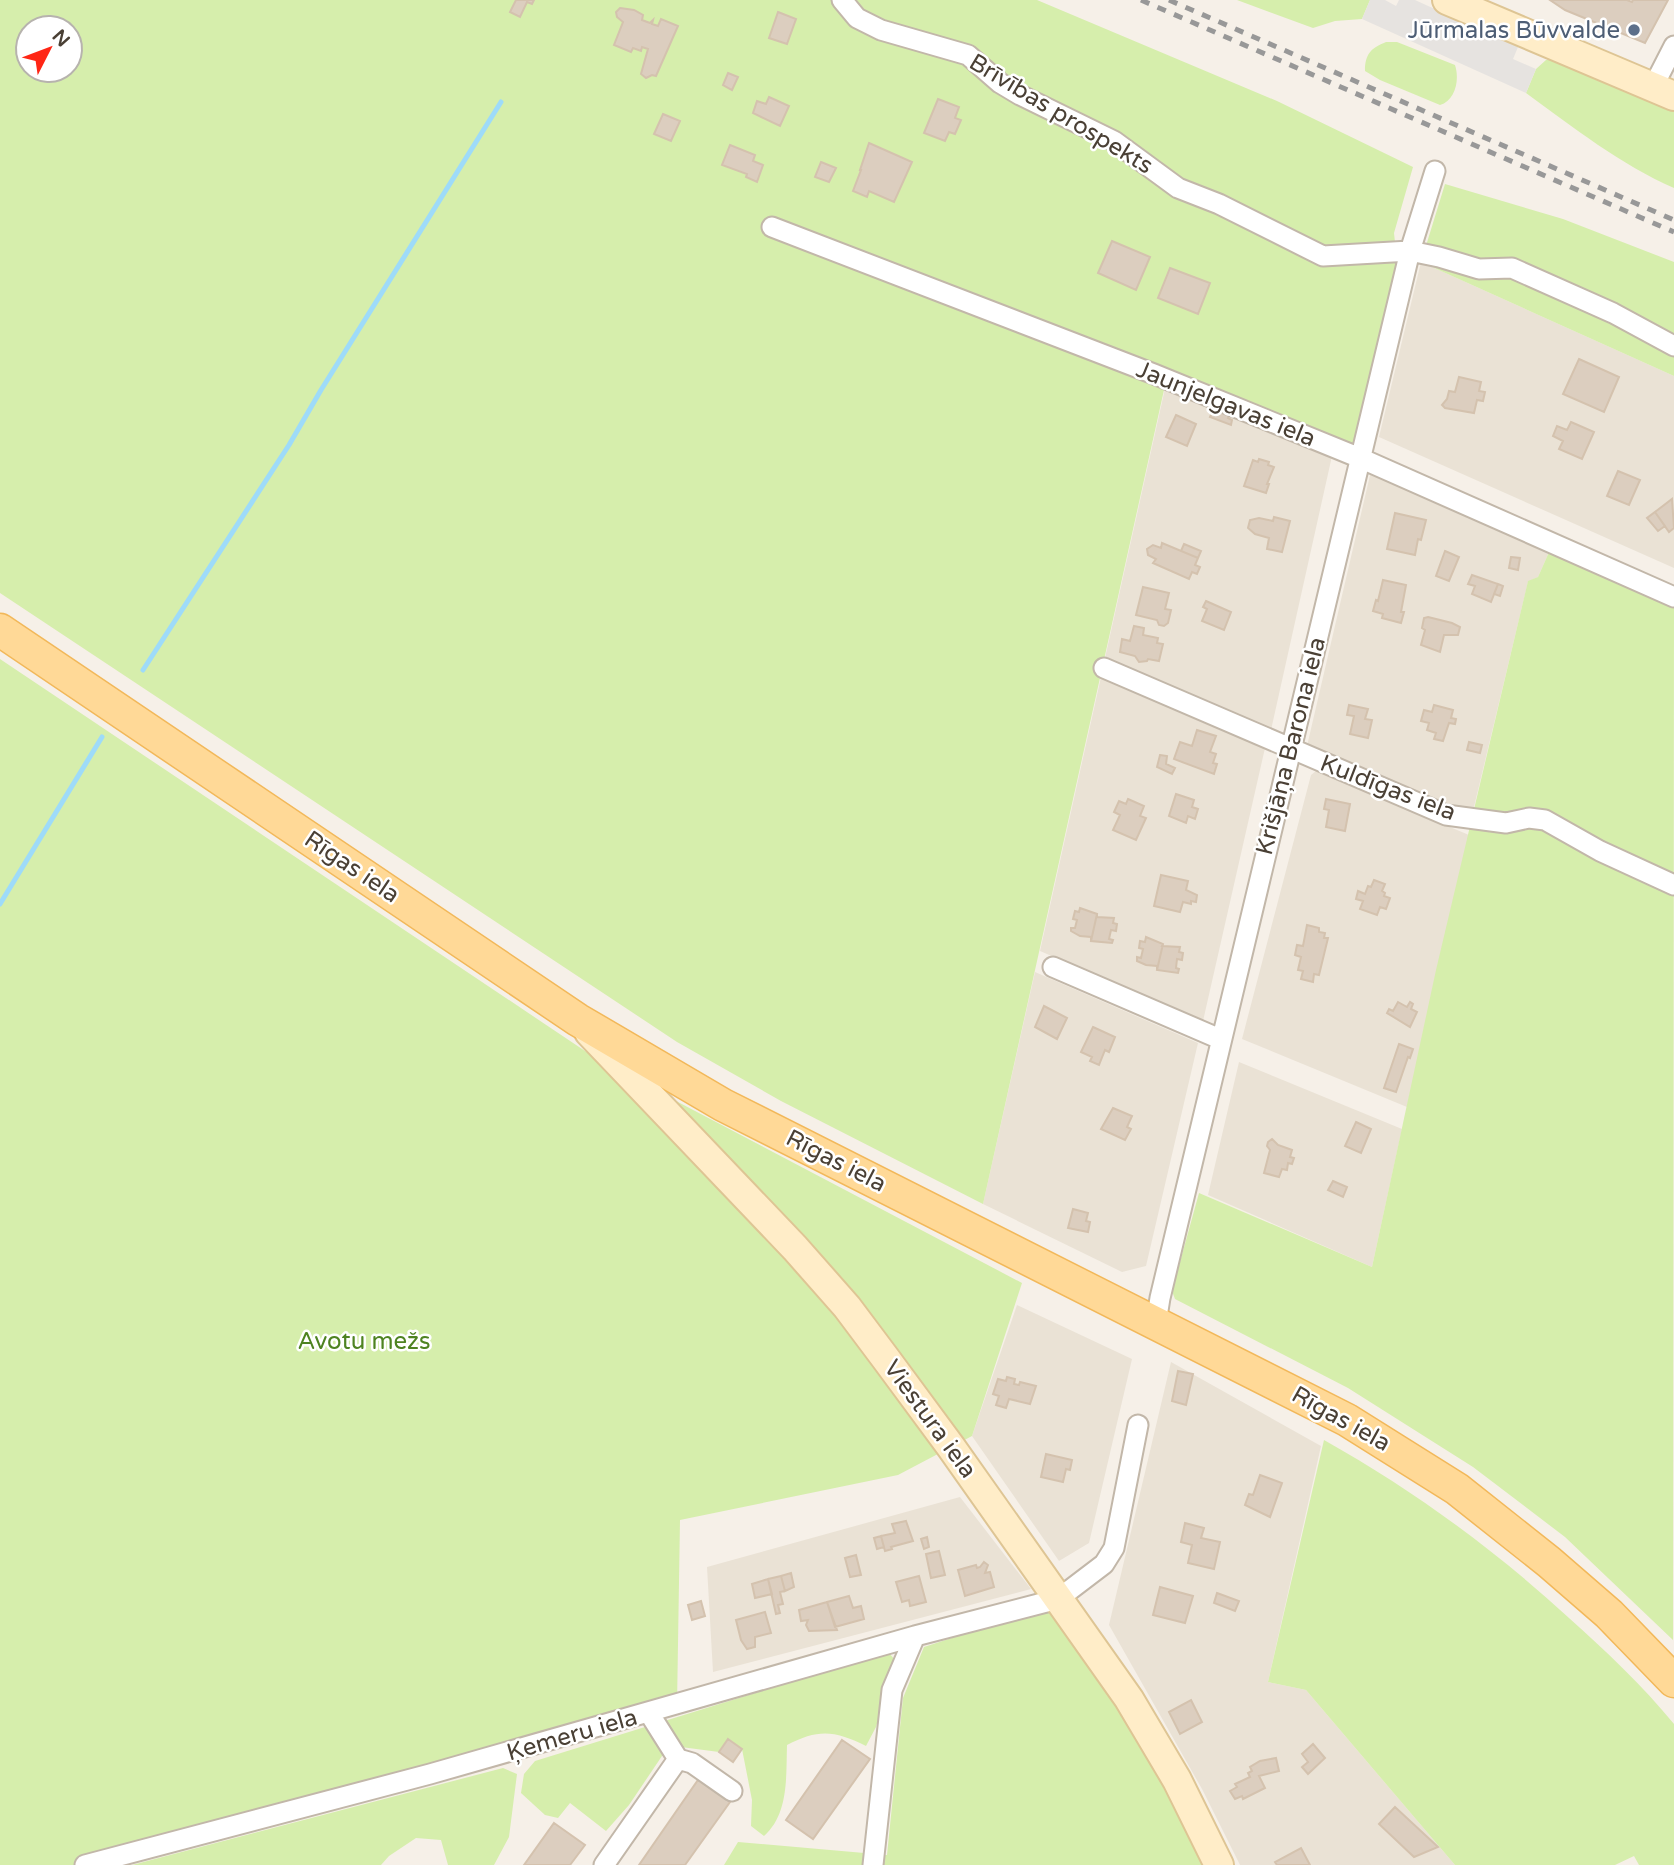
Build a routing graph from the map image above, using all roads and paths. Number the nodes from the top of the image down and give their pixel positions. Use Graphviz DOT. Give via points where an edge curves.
graph roads {
  1 [pos="842,0"];
  2 [pos="1447,0"];
  3 [pos="1674,46"];
  4 [pos="1664,92"];
  5 [pos="1435,171"];
  6 [pos="772,227"];
  7 [pos="1410,251"];
  8 [pos="1674,346"];
  9 [pos="1360,458"];
  10 [pos="1674,597"];
  11 [pos="0,631"];
  12 [pos="1104,668"];
  13 [pos="1290,749"];
  14 [pos="1674,885"];
  15 [pos="1054,967"];
  16 [pos="578,1020"];
  17 [pos="1220,1039"];
  18 [pos="1156,1323"];
  19 [pos="1138,1425"];
  20 [pos="1058,1599"];
  21 [pos="915,1636"];
  22 [pos="1671,1672"];
  23 [pos="649,1713"];
  24 [pos="678,1759"];
  25 [pos="732,1791"];
  26 [pos="85,1865"];
  27 [pos="604,1865"];
  28 [pos="873,1865"];
  29 [pos="1219,1865"];
  1 -- 7 [label="street, Brīvības prospekts" via="857,18 881,30 968,55 1000,83 1114,141 1178,188 1323,256"];
  2 -- 4 [label="street"];
  3 -- 4 [label="street"];
  5 -- 7 [label="street, Krišjāņa Barona iela"];
  6 -- 9 [label="street, Jaunjelgavas iela"];
  7 -- 8 [label="street, Brīvības prospekts" via="1479,269 1512,268"];
  7 -- 9 [label="street, Krišjāņa Barona iela"];
  9 -- 10 [label="street, Jaunjelgavas iela"];
  9 -- 13 [label="street, Krišjāņa Barona iela"];
  11 -- 16 [label="main road, Rīgas iela"];
  12 -- 13 [label="street, Kuldīgas iela"];
  13 -- 14 [label="street, Kuldīgas iela" via="1446,816 1506,823 1545,820"];
  13 -- 17 [label="street, Krišjāņa Barona iela"];
  15 -- 17 [label="street"];
  16 -- 18 [label="main road, Rīgas iela" via="723,1104"];
  16 -- 20 [label="street, Viestura iela" via="847,1307"];
  17 -- 18 [label="street, Krišjāņa Barona iela"];
  18 -- 22 [label="main road, Rīgas iela" via="1347,1420 1457,1489 1549,1562"];
  19 -- 20 [label="street" via="1114,1548 1104,1564"];
  20 -- 21 [label="street, Ķemeru iela"];
  20 -- 29 [label="street, Viestura iela" via="1129,1699 1177,1780"];
  21 -- 23 [label="street, Ķemeru iela"];
  21 -- 28 [label="street" via="892,1690"];
  23 -- 24 [label="street"];
  23 -- 26 [label="street, Ķemeru iela"];
  24 -- 25 [label="street" via="692,1763"];
  24 -- 27 [label="street"];
}
